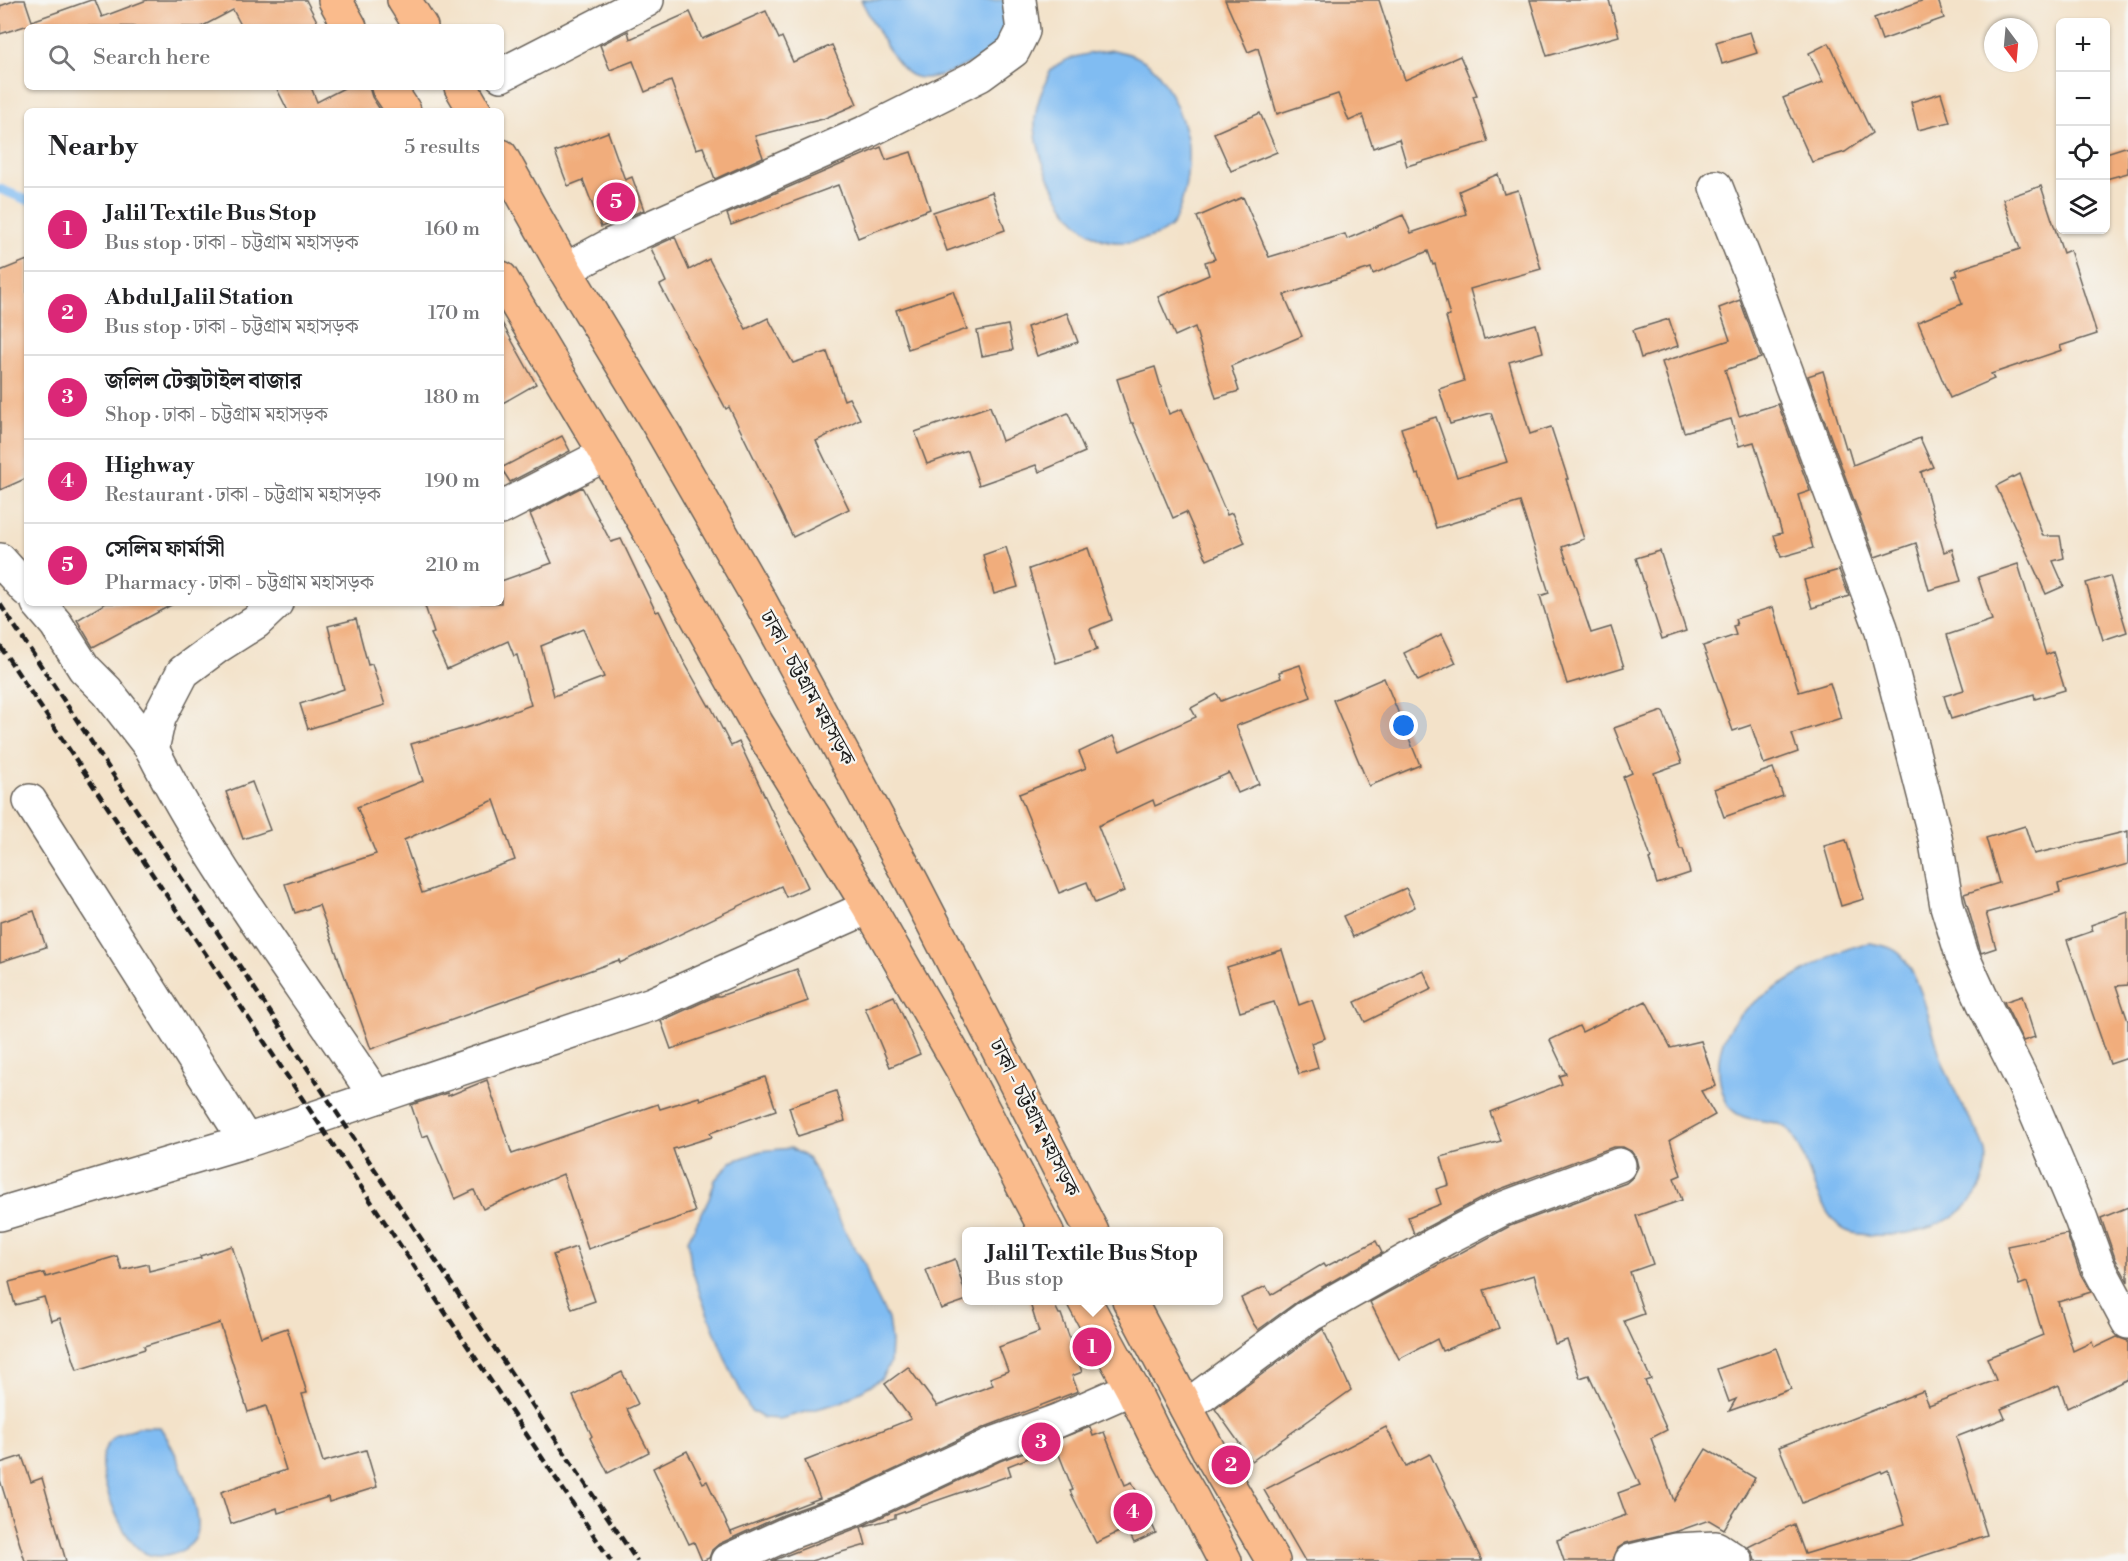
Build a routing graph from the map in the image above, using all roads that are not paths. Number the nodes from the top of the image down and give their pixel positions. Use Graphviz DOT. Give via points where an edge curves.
graph roads {
  1 [pos="335,0"];
  2 [pos="404,0"];
  3 [pos="647,0"];
  4 [pos="1019,0"];
  5 [pos="348,24"];
  6 [pos="419,24"];
  7 [pos="504,73"];
  8 [pos="390,90"];
  9 [pos="402,108"];
  10 [pos="504,161"];
  11 [pos="1716,187"];
  12 [pos="565,270"];
  13 [pos="504,283"];
  14 [pos="606,454"];
  15 [pos="504,506"];
  16 [pos="0,560"];
  17 [pos="24,587"];
  18 [pos="41,606"];
  19 [pos="273,606"];
  20 [pos="152,749"];
  21 [pos="30,801"];
  22 [pos="870,907"];
  23 [pos="376,1097"];
  24 [pos="246,1141"];
  25 [pos="1619,1165"];
  26 [pos="0,1214"];
  27 [pos="1044,1227"];
  28 [pos="1089,1227"];
  29 [pos="1087,1305"];
  30 [pos="1132,1305"];
  31 [pos="2128,1322"];
  32 [pos="1132,1388"];
  33 [pos="1186,1407"];
  34 [pos="727,1561"];
  35 [pos="1225,1561"];
  36 [pos="1273,1561"];
  37 [pos="1631,1561"];
  38 [pos="1736,1561"];
  1 -- 5 [label="highway"];
  2 -- 6 [label="highway"];
  3 -- 7 [label="street"];
  4 -- 12 [label="street" via="1023,31 1013,51 980,75 864,133 611,245"];
  8 -- 9 [label="highway"];
  10 -- 12 [label="highway, ঢাকা - চট্টগ্রাম মহাসড়ক"];
  11 -- 31 [label="street" via="1881,628 1962,955 2027,1090 2098,1266"];
  12 -- 28 [label="highway, ঢাকা - চট্টগ্রাম মহাসড়ক" via="765,611 912,882"];
  13 -- 14 [label="highway, ঢাকা - চট্টগ্রাম মহাসড়ক"];
  14 -- 15 [label="street"];
  14 -- 22 [label="highway, ঢাকা - চট্টগ্রাম মহাসড়ক" via="758,724"];
  16 -- 17 [label="street"];
  18 -- 20 [label="street" via="84,668"];
  19 -- 20 [label="street" via="183,672 159,718"];
  20 -- 23 [label="street" via="223,874"];
  21 -- 24 [label="street"];
  22 -- 23 [label="street" via="652,1004"];
  22 -- 27 [label="highway, ঢাকা - চট্টগ্রাম মহাসড়ক" via="962,1069"];
  23 -- 24 [label="street"];
  24 -- 26 [label="street"];
  25 -- 33 [label="street" via="1502,1209 1446,1238 1310,1316"];
  29 -- 32 [label="highway"];
  30 -- 33 [label="highway"];
  32 -- 34 [label="street" via="993,1444 854,1509"];
  32 -- 35 [label="highway"];
  33 -- 36 [label="highway"];
  37 -- 38 [label="street" via="1676,1550 1716,1548"];
}
